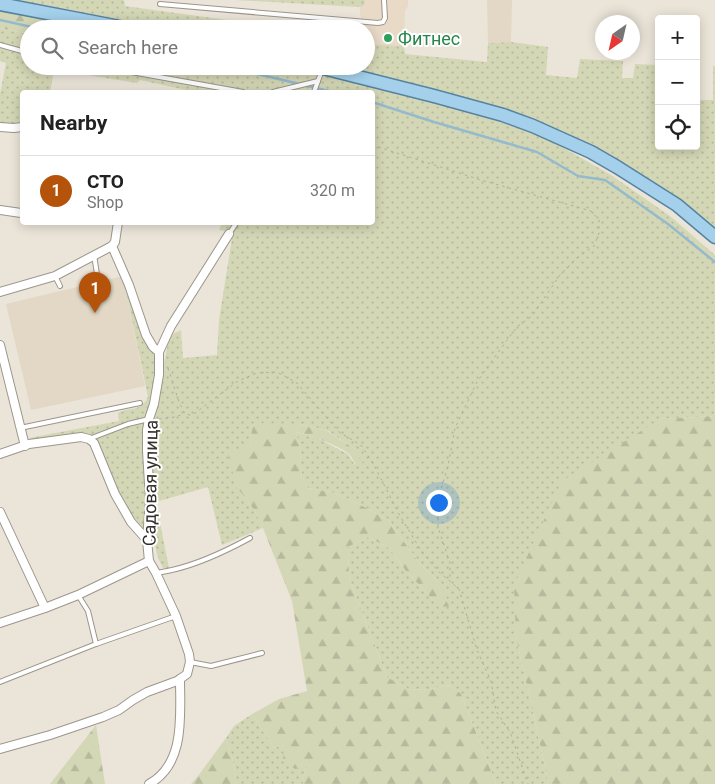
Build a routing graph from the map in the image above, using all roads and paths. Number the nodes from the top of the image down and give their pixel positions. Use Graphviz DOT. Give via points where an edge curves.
graph roads {
  1 [pos="384,0"];
  2 [pos="0,4"];
  3 [pos="160,4"];
  4 [pos="83,20"];
  5 [pos="344,20"];
  6 [pos="375,23"];
  7 [pos="0,45"];
  8 [pos="20,51"];
  9 [pos="148,75"];
  10 [pos="318,75"];
  11 [pos="351,75"];
  12 [pos="318,82"];
  13 [pos="232,90"];
  14 [pos="282,90"];
  15 [pos="315,90"];
  16 [pos="0,126"];
  17 [pos="20,127"];
  18 [pos="375,146"];
  19 [pos="0,210"];
  20 [pos="20,213"];
  21 [pos="118,225"];
  22 [pos="235,225"];
  23 [pos="229,234"];
  24 [pos="715,237"];
  25 [pos="112,246"];
  26 [pos="94,255"];
  27 [pos="97,274"];
  28 [pos="55,276"];
  29 [pos="60,286"];
  30 [pos="0,292"];
  31 [pos="0,345"];
  32 [pos="159,352"];
  33 [pos="168,370"];
  34 [pos="140,402"];
  35 [pos="185,414"];
  36 [pos="149,419"];
  37 [pos="20,428"];
  38 [pos="89,439"];
  39 [pos="25,446"];
  40 [pos="0,454"];
  41 [pos="0,512"];
  42 [pos="250,538"];
  43 [pos="147,540"];
  44 [pos="149,561"];
  45 [pos="156,573"];
  46 [pos="450,582"];
  47 [pos="78,596"];
  48 [pos="45,608"];
  49 [pos="176,616"];
  50 [pos="0,623"];
  51 [pos="96,644"];
  52 [pos="262,653"];
  53 [pos="190,662"];
  54 [pos="180,679"];
  55 [pos="0,682"];
  56 [pos="0,749"];
  57 [pos="149,784"];
  58 [pos="528,784"];
  1 -- 6 [label="lane" via="385,18 383,22"];
  2 -- 4 [label="main road"];
  3 -- 5 [label="lane"];
  7 -- 8 [label="lane"];
  9 -- 13 [label="lane"];
  10 -- 12 [label="lane"];
  11 -- 24 [label="main road" via="503,115 533,126 617,167 677,205"];
  12 -- 14 [label="lane"];
  12 -- 15 [label="lane"];
  16 -- 17 [label="street"];
  18 -- 46 [label="path" via="591,211 599,220 594,246 560,275 532,316 507,340 476,382 455,428 439,496 438,527 450,563"];
  19 -- 20 [label="street"];
  21 -- 25 [label="street"];
  22 -- 23 [label="lane"];
  23 -- 32 [label="street, Садовая улица" via="171,326"];
  25 -- 26 [label="street"];
  25 -- 32 [label="street" via="146,334 152,347"];
  26 -- 27 [label="lane"];
  26 -- 28 [label="street"];
  28 -- 29 [label="lane"];
  28 -- 30 [label="street"];
  31 -- 37 [label="street"];
  32 -- 36 [label="street, Садовая улица" via="159,375"];
  33 -- 35 [label="path"];
  34 -- 37 [label="lane"];
  35 -- 36 [label="path"];
  35 -- 46 [label="path" via="195,413 238,381 258,373 277,372 297,383 339,432 361,445 422,552"];
  36 -- 38 [label="lane"];
  36 -- 43 [label="street, Садовая улица"];
  37 -- 39 [label="street"];
  38 -- 39 [label="street" via="81,437"];
  38 -- 43 [label="street" via="94,443 115,494 131,522"];
  39 -- 40 [label="street"];
  41 -- 48 [label="street"];
  42 -- 45 [label="lane" via="226,551 171,571"];
  43 -- 44 [label="street, Садовая улица"];
  44 -- 45 [label="street"];
  44 -- 47 [label="street, Садовая улица"];
  45 -- 49 [label="street"];
  46 -- 58 [label="path" via="459,589 477,650 491,681 496,711 510,732"];
  47 -- 48 [label="street, Садовая улица"];
  47 -- 51 [label="lane" via="88,611"];
  48 -- 50 [label="street, Садовая улица"];
  49 -- 51 [label="lane"];
  49 -- 53 [label="street"];
  51 -- 55 [label="lane"];
  52 -- 53 [label="lane" via="211,666"];
  53 -- 54 [label="street" via="186,674"];
  54 -- 56 [label="street" via="147,692 119,710"];
  54 -- 57 [label="street" via="178,742 168,768"];
}
